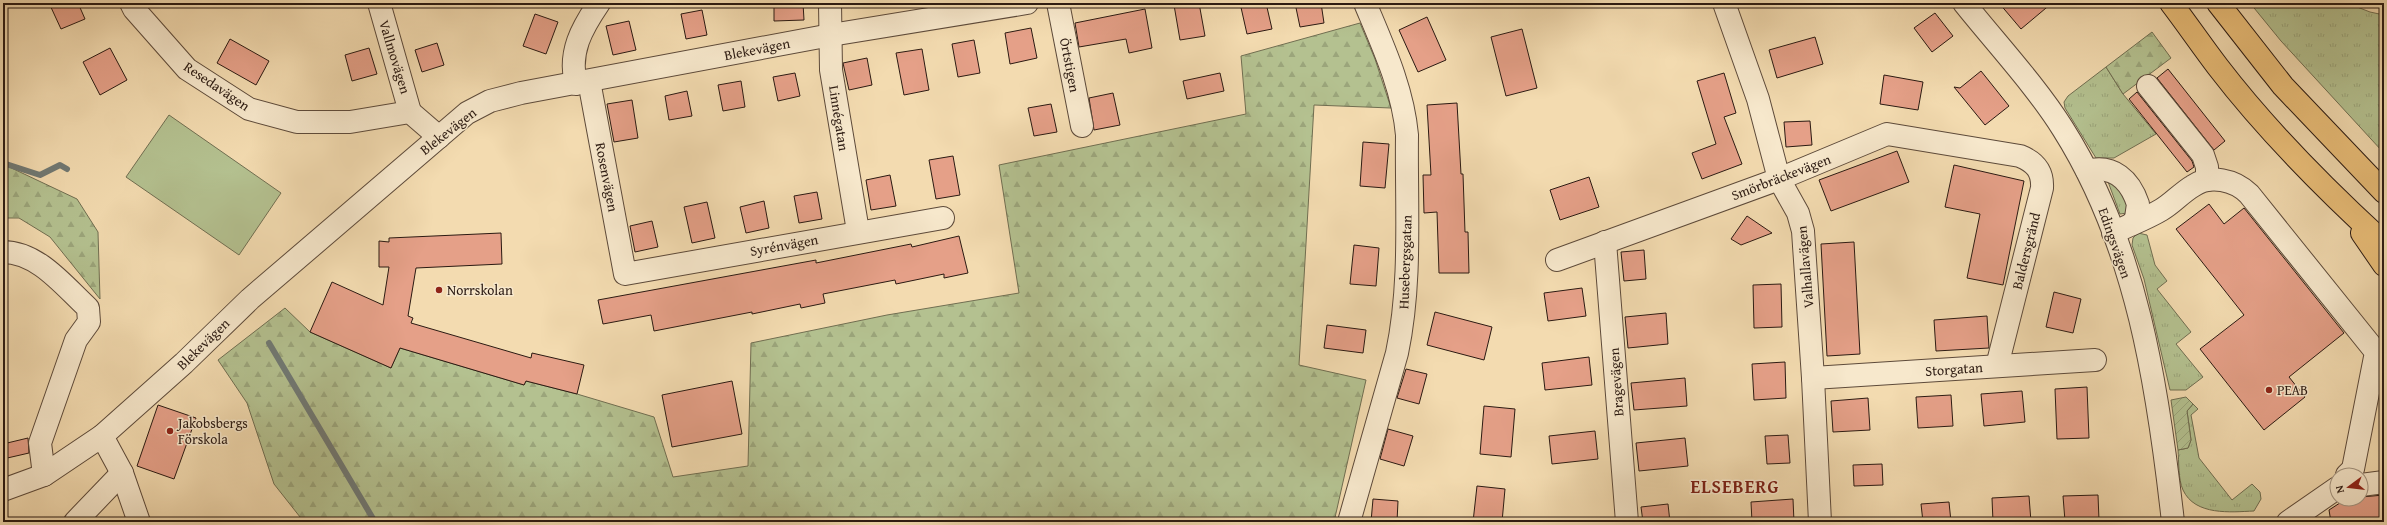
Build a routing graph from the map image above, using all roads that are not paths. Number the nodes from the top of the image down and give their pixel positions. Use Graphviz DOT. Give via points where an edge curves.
graph roads {
  1 [pos="131,3"];
  2 [pos="379,3"];
  3 [pos="599,3"];
  4 [pos="830,3"];
  5 [pos="1027,3"];
  6 [pos="1058,3"];
  7 [pos="1365,3"];
  8 [pos="1724,3"];
  9 [pos="1964,3"];
  10 [pos="2171,3"];
  11 [pos="2218,3"];
  12 [pos="831,36"];
  13 [pos="583,82"];
  14 [pos="2148,86"];
  15 [pos="410,112"];
  16 [pos="1082,126"];
  17 [pos="439,137"];
  18 [pos="2009,154"];
  19 [pos="2087,171"];
  20 [pos="1779,179"];
  21 [pos="2207,180"];
  22 [pos="2381,189"];
  23 [pos="2343,206"];
  24 [pos="943,218"];
  25 [pos="2123,228"];
  26 [pos="858,231"];
  27 [pos="1605,242"];
  28 [pos="2384,243"];
  29 [pos="3,252"];
  30 [pos="1557,260"];
  31 [pos="2384,265"];
  32 [pos="625,274"];
  33 [pos="2095,360"];
  34 [pos="1996,366"];
  35 [pos="1813,378"];
  36 [pos="102,436"];
  37 [pos="2353,467"];
  38 [pos="122,473"];
  39 [pos="44,475"];
  40 [pos="2384,482"];
  41 [pos="2369,485"];
  42 [pos="3,490"];
  43 [pos="2329,493"];
  44 [pos="2297,520"];
  45 [pos="75,522"];
  46 [pos="139,522"];
  47 [pos="1350,522"];
  48 [pos="1627,522"];
  49 [pos="1820,522"];
  50 [pos="2173,522"];
  1 -- 15 [label="street, Resedavägen" via="187,69 249,109 297,122 350,122"];
  2 -- 15 [label="street, Vallmovägen"];
  3 -- 13 [label="street, Rosenvägen" via="581,30 573,60"];
  4 -- 12 [label="street, Linnégatan"];
  5 -- 12 [label="street, Blekevägen"];
  6 -- 16 [label="street, Örtstigen"];
  7 -- 47 [label="street, Husebergsgatan" via="1402,98 1405,116 1405,278 1402,328 1397,353"];
  8 -- 20 [label="street, Valhallavägen" via="1758,99"];
  9 -- 19 [label="street, Edingsvägen" via="2046,104"];
  10 -- 23 [label="highway" via="2218,68 2256,113"];
  11 -- 22 [label="highway" via="2283,86"];
  12 -- 13 [label="street, Blekevägen"];
  12 -- 26 [label="street, Linnégatan" via="831,70"];
  13 -- 17 [label="street, Blekevägen" via="490,101 467,113"];
  13 -- 32 [label="street, Rosenvägen"];
  14 -- 21 [label="street" via="2203,155 2207,167"];
  15 -- 17 [label="street"];
  17 -- 36 [label="street, Blekevägen" via="250,299"];
  18 -- 20 [label="street, Smörbräckevägen" via="1886,134"];
  18 -- 34 [label="street, Baldersgränd" via="2028,159 2034,164 2039,169 2042,182"];
  19 -- 25 [label="street, Edingsvägen"];
  19 -- 25 [label="street" via="2111,170 2122,178 2138,204 2136,218"];
  20 -- 27 [label="street, Smörbräckevägen"];
  20 -- 35 [label="street, Valhallavägen" via="1798,213 1803,231"];
  21 -- 25 [label="street" via="2193,185 2161,210"];
  21 -- 37 [label="street" via="2230,182 2249,194 2376,352"];
  23 -- 28 [label="highway"];
  23 -- 31 [label="highway"];
  24 -- 26 [label="street, Syrénvägen"];
  25 -- 50 [label="street, Edingsvägen" via="2161,428"];
  26 -- 32 [label="street, Syrénvägen"];
  27 -- 30 [label="street, Smörbräckevägen"];
  27 -- 48 [label="street, Bragevägen"];
  29 -- 39 [label="street" via="13,252 42,265 88,308 89,322 76,340 40,443"];
  33 -- 34 [label="street, Storgatan"];
  34 -- 35 [label="street, Storgatan"];
  35 -- 49 [label="street, Valhallavägen"];
  36 -- 38 [label="street"];
  36 -- 39 [label="street, Blekevägen"];
  38 -- 45 [label="street"];
  38 -- 46 [label="street"];
  39 -- 42 [label="street, Blekevägen"];
  40 -- 41 [label="street"];
  43 -- 44 [label="street"];
}
